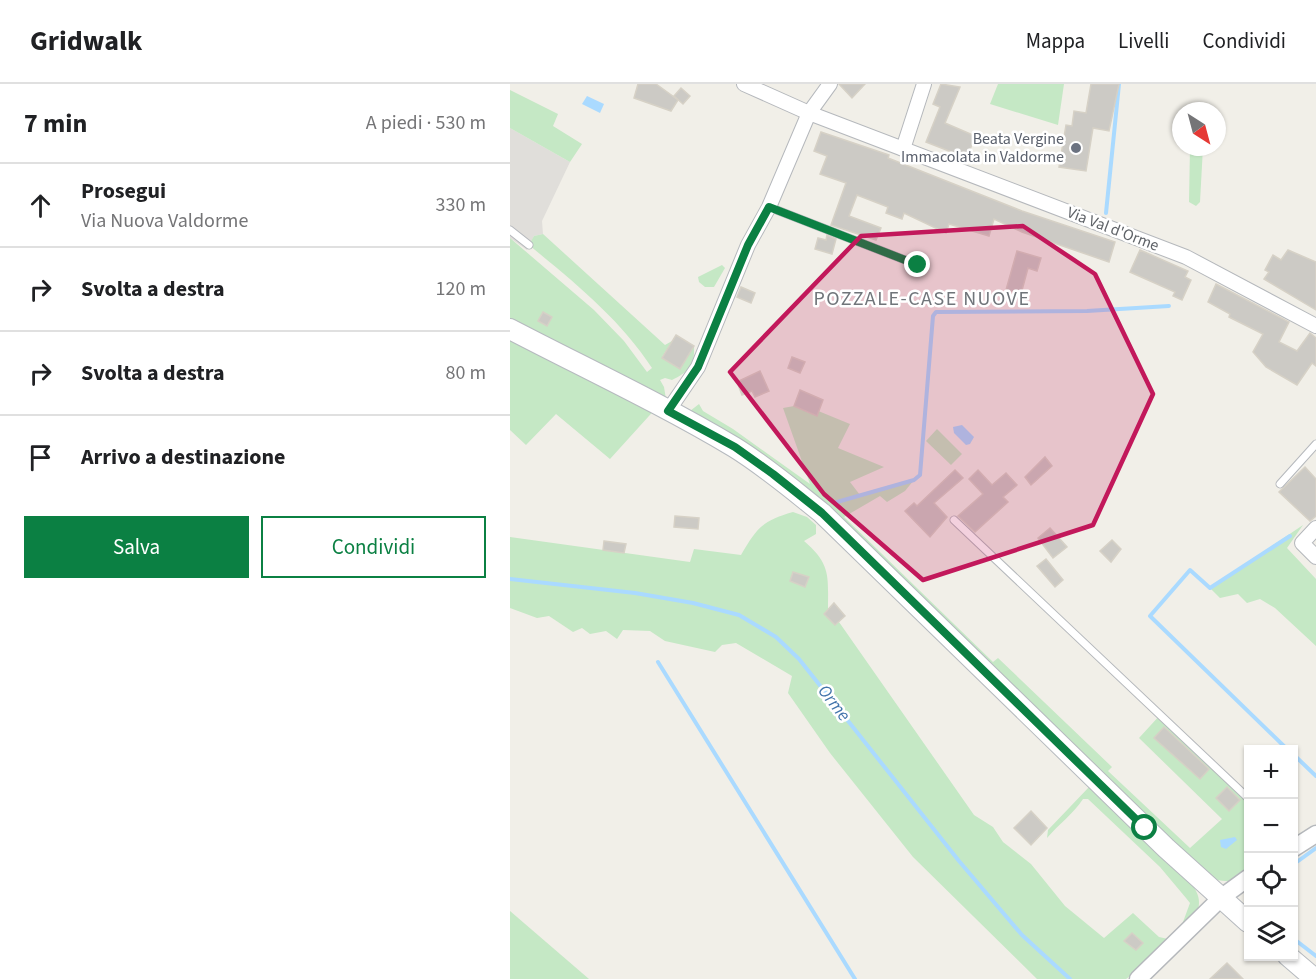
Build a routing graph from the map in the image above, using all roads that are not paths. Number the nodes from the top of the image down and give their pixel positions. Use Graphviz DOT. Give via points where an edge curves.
graph roads {
  1 [pos="744,84"];
  2 [pos="830,84"];
  3 [pos="924,84"];
  4 [pos="809,113"];
  5 [pos="903,148"];
  6 [pos="769,207"];
  7 [pos="510,230"];
  8 [pos="529,245"];
  9 [pos="918,265"];
  10 [pos="1316,326"];
  11 [pos="510,330"];
  12 [pos="668,411"];
  13 [pos="1316,444"];
  14 [pos="1280,484"];
  15 [pos="954,520"];
  16 [pos="1316,528"];
  17 [pos="1316,556"];
  18 [pos="1244,794"];
  19 [pos="1316,834"];
  20 [pos="1298,844"];
  21 [pos="1244,881"];
  22 [pos="1222,897"];
  23 [pos="1244,918"];
  24 [pos="1293,961"];
  25 [pos="1138,979"];
  26 [pos="1316,979"];
  1 -- 4 [label="street, Via Val d'Orme"];
  2 -- 4 [label="street"];
  3 -- 5 [label="street"];
  4 -- 5 [label="street, Via Val d'Orme"];
  4 -- 6 [label="street"];
  5 -- 10 [label="street, Via Val d'Orme" via="1186,257"];
  6 -- 9 [label="lane"];
  6 -- 12 [label="street" via="748,245 698,367"];
  7 -- 8 [label="lane"];
  11 -- 12 [label="main road"];
  12 -- 22 [label="main road" via="735,447 822,513 1166,848"];
  13 -- 14 [label="lane"];
  15 -- 18 [label="lane"];
  16 -- 17 [label="street" via="1302,543"];
  19 -- 20 [label="street"];
  21 -- 22 [label="street"];
  22 -- 23 [label="main road"];
  22 -- 25 [label="street"];
  24 -- 26 [label="main road"];
}
